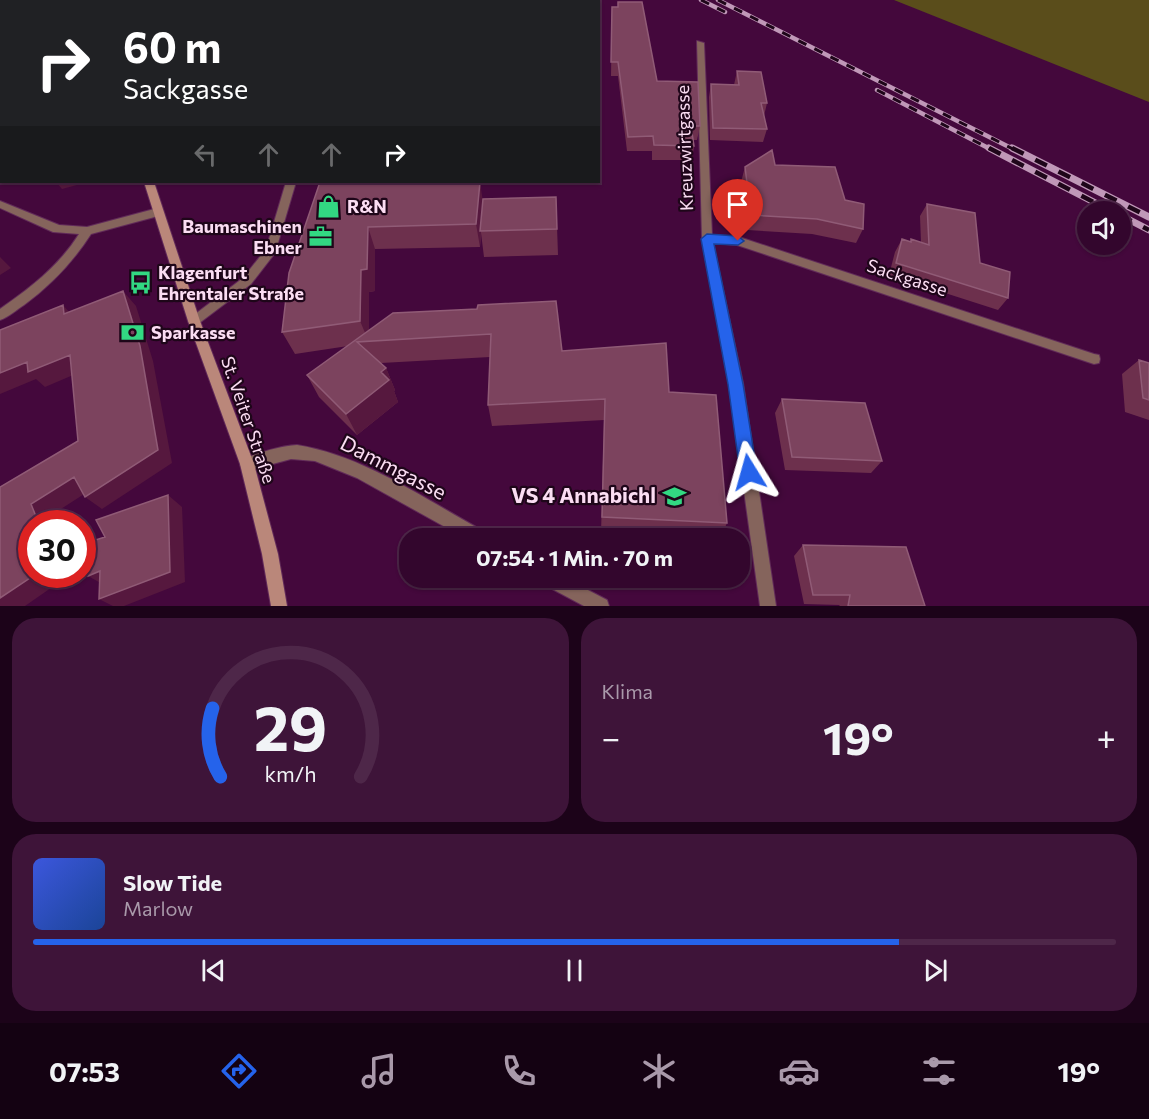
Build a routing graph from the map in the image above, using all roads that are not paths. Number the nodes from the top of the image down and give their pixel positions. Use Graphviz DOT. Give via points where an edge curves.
graph roads {
  1 [pos="700,43"];
  2 [pos="148,183"];
  3 [pos="291,183"];
  4 [pos="0,204"];
  5 [pos="158,212"];
  6 [pos="87,231"];
  7 [pos="707,239"];
  8 [pos="0,315"];
  9 [pos="194,321"];
  10 [pos="1094,359"];
  11 [pos="247,464"];
  12 [pos="461,528"];
  13 [pos="568,588"];
  14 [pos="279,606"];
  15 [pos="601,606"];
  16 [pos="768,606"];
  1 -- 7 [label="street, Kreuzwirtgasse"];
  2 -- 5 [label="main road, St. Veiter Straße"];
  3 -- 9 [label="street" via="271,250 247,281"];
  4 -- 6 [label="street" via="57,229"];
  5 -- 6 [label="street"];
  5 -- 9 [label="main road, St. Veiter Straße"];
  6 -- 8 [label="street" via="63,266"];
  7 -- 10 [label="street, Sackgasse" via="738,241"];
  7 -- 16 [label="street, Kreuzwirtgasse" via="736,384"];
  9 -- 11 [label="main road, St. Veiter Straße"];
  11 -- 12 [label="street, Dammgasse" via="295,452 311,453 358,471"];
  11 -- 14 [label="main road, St. Veiter Straße"];
  13 -- 15 [label="street"];
}
